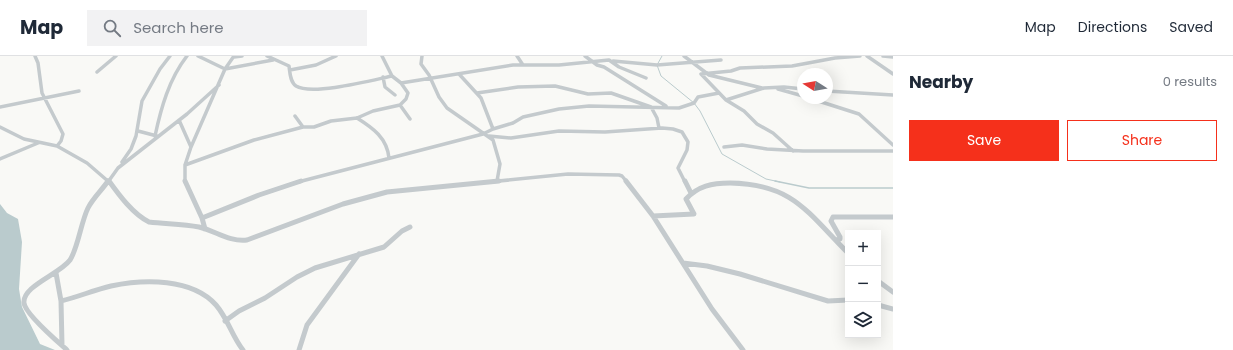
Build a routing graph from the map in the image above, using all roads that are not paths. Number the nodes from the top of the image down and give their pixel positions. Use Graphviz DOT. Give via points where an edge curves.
graph roads {
  1 [pos="35,56"];
  2 [pos="116,56"];
  3 [pos="170,56"];
  4 [pos="187,56"];
  5 [pos="198,56"];
  6 [pos="242,56"];
  7 [pos="267,56"];
  8 [pos="336,56"];
  9 [pos="382,56"];
  10 [pos="422,56"];
  11 [pos="517,56"];
  12 [pos="585,56"];
  13 [pos="616,56"];
  14 [pos="684,56"];
  15 [pos="860,56"];
  16 [pos="867,56"];
  17 [pos="883,56"];
  18 [pos="234,57"];
  19 [pos="893,57"];
  20 [pos="275,60"];
  21 [pos="721,60"];
  22 [pos="611,61"];
  23 [pos="593,62"];
  24 [pos="692,62"];
  25 [pos="523,65"];
  26 [pos="225,69"];
  27 [pos="290,70"];
  28 [pos="97,72"];
  29 [pos="705,73"];
  30 [pos="459,74"];
  31 [pos="893,74"];
  32 [pos="392,76"];
  33 [pos="383,77"];
  34 [pos="431,78"];
  35 [pos="646,78"];
  36 [pos="401,83"];
  37 [pos="219,85"];
  38 [pos="773,87"];
  39 [pos="764,88"];
  40 [pos="797,88"];
  41 [pos="79,91"];
  42 [pos="833,91"];
  43 [pos="719,92"];
  44 [pos="477,93"];
  45 [pos="797,94"];
  46 [pos="395,95"];
  47 [pos="893,95"];
  48 [pos="44,98"];
  49 [pos="726,100"];
  50 [pos="828,104"];
  51 [pos="400,105"];
  52 [pos="0,107"];
  53 [pos="651,107"];
  54 [pos="667,107"];
  55 [pos="294,116"];
  56 [pos="357,118"];
  57 [pos="410,119"];
  58 [pos="179,120"];
  59 [pos="0,127"];
  60 [pos="303,127"];
  61 [pos="659,128"];
  62 [pos="493,129"];
  63 [pos="138,131"];
  64 [pos="483,134"];
  65 [pos="156,136"];
  66 [pos="489,136"];
  67 [pos="38,143"];
  68 [pos="893,145"];
  69 [pos="57,146"];
  70 [pos="191,147"];
  71 [pos="724,147"];
  72 [pos="793,151"];
  73 [pos="893,151"];
  74 [pos="388,158"];
  75 [pos="0,159"];
  76 [pos="185,165"];
  77 [pos="118,168"];
  78 [pos="108,180"];
  79 [pos="497,181"];
  80 [pos="691,193"];
  81 [pos="652,216"];
  82 [pos="893,217"];
  83 [pos="202,218"];
  84 [pos="410,227"];
  85 [pos="205,229"];
  86 [pos="836,240"];
  87 [pos="845,250"];
  88 [pos="359,254"];
  89 [pos="683,263"];
  90 [pos="56,273"];
  91 [pos="881,283"];
  92 [pos="893,292"];
  93 [pos="845,300"];
  94 [pos="61,301"];
  95 [pos="881,306"];
  96 [pos="893,309"];
  97 [pos="225,321"];
  98 [pos="62,344"];
  99 [pos="67,350"];
  100 [pos="244,350"];
  101 [pos="299,350"];
  102 [pos="742,350"];
  1 -- 48 [label="street"];
  2 -- 28 [label="street"];
  3 -- 63 [label="street" via="142,101"];
  4 -- 65 [label="street" via="170,84"];
  5 -- 26 [label="street"];
  6 -- 18 [label="street"];
  7 -- 20 [label="street"];
  8 -- 27 [label="street" via="316,65"];
  9 -- 32 [label="street"];
  10 -- 34 [label="street" via="421,64"];
  11 -- 25 [label="street"];
  12 -- 23 [label="street"];
  13 -- 22 [label="street"];
  14 -- 24 [label="street"];
  15 -- 29 [label="street" via="800,65 745,67"];
  16 -- 31 [label="street"];
  17 -- 19 [label="street"];
  18 -- 26 [label="street"];
  20 -- 26 [label="street"];
  20 -- 27 [label="street" via="287,64"];
  21 -- 24 [label="street"];
  22 -- 23 [label="street"];
  22 -- 24 [label="street" via="658,65"];
  22 -- 35 [label="street"];
  23 -- 25 [label="street"];
  23 -- 54 [label="street"];
  24 -- 29 [label="street"];
  25 -- 30 [label="street"];
  26 -- 37 [label="street"];
  27 -- 33 [label="street" via="295,85 307,90 321,90"];
  29 -- 39 [label="street"];
  29 -- 43 [label="street" via="701,74 702,77"];
  30 -- 34 [label="street"];
  30 -- 44 [label="street"];
  32 -- 33 [label="street"];
  32 -- 36 [label="street" via="395,82"];
  33 -- 46 [label="street" via="384,87"];
  34 -- 36 [label="street"];
  34 -- 64 [label="street" via="436,92 447,108"];
  36 -- 51 [label="street" via="408,96"];
  37 -- 58 [label="street"];
  37 -- 70 [label="street"];
  38 -- 39 [label="street"];
  38 -- 40 [label="street"];
  38 -- 45 [label="street"];
  39 -- 49 [label="street"];
  41 -- 48 [label="street"];
  42 -- 47 [label="street"];
  43 -- 49 [label="street"];
  43 -- 54 [label="street" via="698,97 694,103 681,107"];
  44 -- 53 [label="street" via="518,87 555,86 588,94 611,93"];
  44 -- 62 [label="street"];
  48 -- 52 [label="street"];
  48 -- 69 [label="street" via="63,134"];
  49 -- 72 [label="street"];
  50 -- 68 [label="street" via="859,114"];
  51 -- 56 [label="street" via="373,111"];
  51 -- 57 [label="street"];
  53 -- 54 [label="street"];
  53 -- 61 [label="street"];
  53 -- 62 [label="street" via="559,108 523,117"];
  55 -- 60 [label="street"];
  56 -- 60 [label="street"];
  56 -- 74 [label="street" via="383,138 388,147"];
  58 -- 65 [label="street"];
  58 -- 70 [label="street"];
  59 -- 67 [label="street"];
  60 -- 76 [label="street" via="254,140"];
  61 -- 66 [label="street" via="606,132 561,131 515,138"];
  61 -- 80 [label="street" via="679,131 687,138 688,151 678,168"];
  62 -- 64 [label="street"];
  63 -- 65 [label="street"];
  63 -- 77 [label="street" via="131,149"];
  64 -- 66 [label="street"];
  64 -- 74 [label="street"];
  65 -- 77 [label="street"];
  66 -- 79 [label="street" via="495,144 500,164"];
  67 -- 69 [label="street"];
  67 -- 75 [label="street"];
  69 -- 78 [label="street" via="87,163"];
  70 -- 76 [label="street"];
  71 -- 72 [label="street" via="742,145"];
  72 -- 73 [label="street"];
  74 -- 83 [label="street" via="290,185"];
  76 -- 83 [label="street" via="185,181"];
  77 -- 78 [label="street"];
  78 -- 85 [label="street" via="142,218 149,222"];
  78 -- 90 [label="street" via="88,208 73,254 65,266"];
  79 -- 81 [label="street" via="568,174 619,175"];
  79 -- 85 [label="street" via="373,195 237,242"];
  80 -- 81 [label="street" via="686,199 694,214"];
  80 -- 86 [label="street" via="706,184 768,186 797,202"];
  81 -- 89 [label="street"];
  82 -- 86 [label="street" via="832,217 830,221 840,237"];
  83 -- 85 [label="street"];
  84 -- 88 [label="street" via="384,247"];
  86 -- 87 [label="street"];
  88 -- 97 [label="street" via="314,268"];
  88 -- 101 [label="street" via="307,325"];
  89 -- 93 [label="street" via="748,276 821,300"];
  89 -- 102 [label="street"];
  90 -- 94 [label="street"];
  90 -- 98 [label="street" via="28,292 24,305 43,328"];
  91 -- 92 [label="street"];
  94 -- 97 [label="street" via="131,283 174,284 205,295 218,308"];
  94 -- 98 [label="street"];
  95 -- 96 [label="street"];
  97 -- 100 [label="street"];
  98 -- 99 [label="street"];
}
